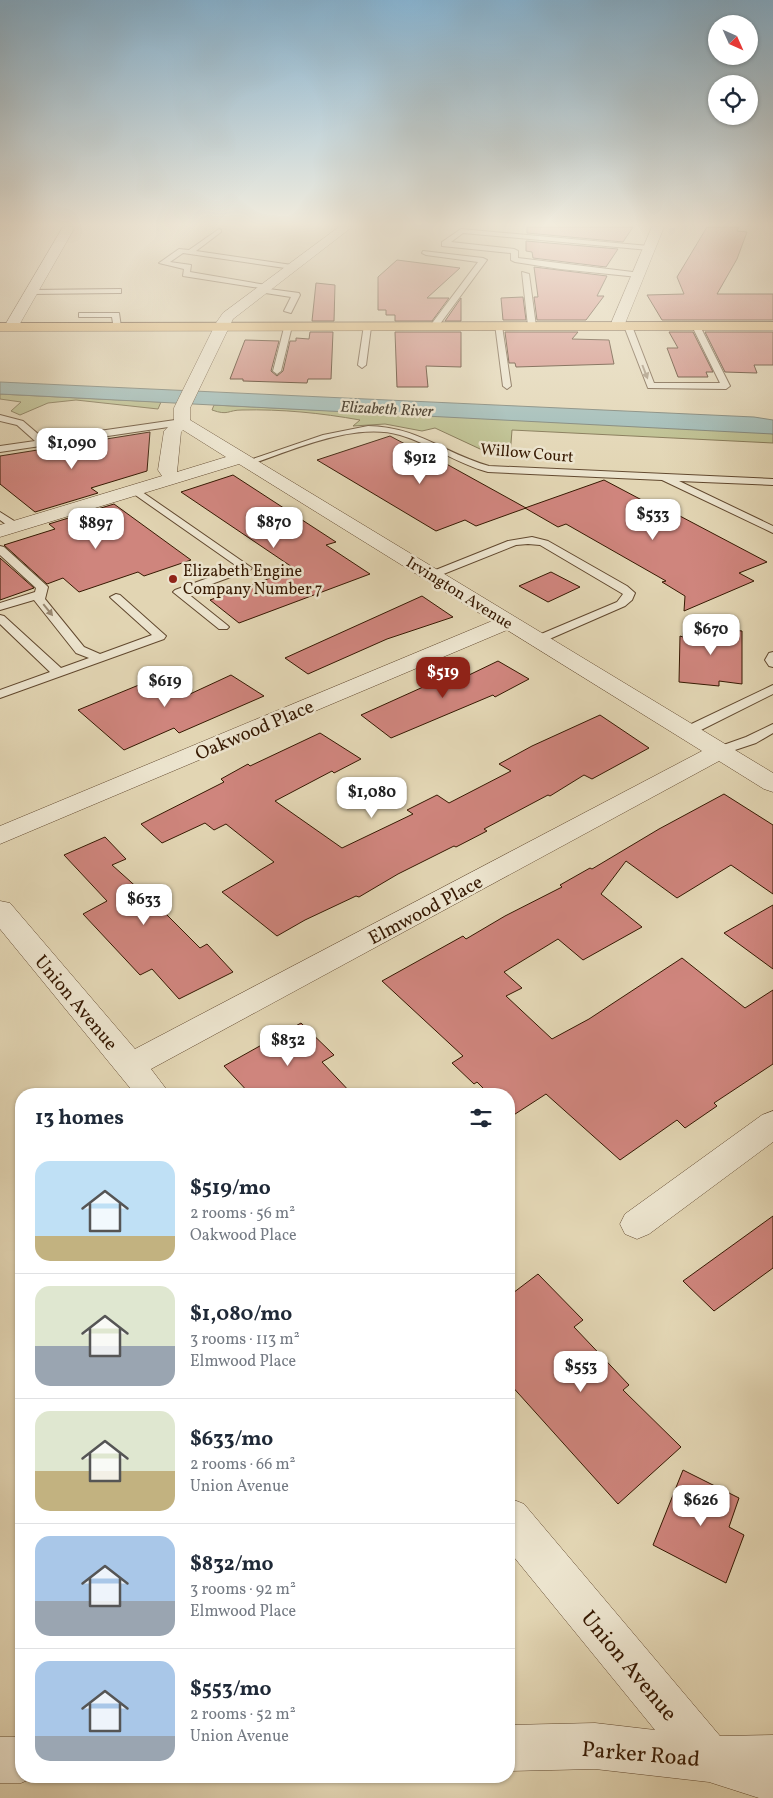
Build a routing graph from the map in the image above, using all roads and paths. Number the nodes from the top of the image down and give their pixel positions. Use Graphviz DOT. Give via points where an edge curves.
graph roads {
  1 [pos="17,311"];
  2 [pos="73,311"];
  3 [pos="92,311"];
  4 [pos="234,311"];
  5 [pos="445,311"];
  6 [pos="530,311"];
  7 [pos="627,311"];
  8 [pos="221,326"];
  9 [pos="288,326"];
  10 [pos="366,326"];
  11 [pos="434,326"];
  12 [pos="498,326"];
  13 [pos="532,326"];
  14 [pos="622,326"];
  15 [pos="696,326"];
  16 [pos="773,326"];
  17 [pos="6,327"];
  18 [pos="362,365"];
  19 [pos="277,371"];
  20 [pos="507,386"];
  21 [pos="182,415"];
  22 [pos="0,418"];
  23 [pos="42,442"];
  24 [pos="0,449"];
  25 [pos="245,460"];
  26 [pos="170,474"];
  27 [pos="664,477"];
  28 [pos="773,482"];
  29 [pos="134,490"];
  30 [pos="0,515"];
  31 [pos="8,528"];
  32 [pos="773,530"];
  33 [pos="0,549"];
  34 [pos="432,575"];
  35 [pos="41,594"];
  36 [pos="116,597"];
  37 [pos="0,607"];
  38 [pos="0,618"];
  39 [pos="509,622"];
  40 [pos="223,627"];
  41 [pos="538,640"];
  42 [pos="773,656"];
  43 [pos="100,658"];
  44 [pos="773,663"];
  45 [pos="59,672"];
  46 [pos="773,689"];
  47 [pos="0,694"];
  48 [pos="773,728"];
  49 [pos="688,732"];
  50 [pos="720,751"];
  51 [pos="773,784"];
  52 [pos="0,836"];
  53 [pos="0,910"];
  54 [pos="130,1066"];
  55 [pos="149,1088"];
  56 [pos="773,1124"];
  57 [pos="637,1224"];
  58 [pos="515,1526"];
  59 [pos="515,1748"];
  60 [pos="773,1758"];
  61 [pos="709,1759"];
  62 [pos="0,1760"];
  63 [pos="15,1760"];
  64 [pos="773,1779"];
  1 -- 17 [label="street"];
  2 -- 17 [label="main road"];
  3 -- 8 [label="main road" via="116,321"];
  4 -- 8 [label="street"];
  5 -- 11 [label="lane"];
  6 -- 13 [label="lane"];
  7 -- 14 [label="street"];
  8 -- 9 [label="main road"];
  8 -- 21 [label="street"];
  9 -- 10 [label="main road"];
  9 -- 19 [label="lane"];
  10 -- 11 [label="main road"];
  10 -- 18 [label="lane"];
  11 -- 12 [label="main road"];
  12 -- 13 [label="main road"];
  12 -- 20 [label="lane"];
  13 -- 14 [label="main road"];
  14 -- 15 [label="main road"];
  14 -- 15 [label="lane, one-way" via="651,386 726,386"];
  15 -- 16 [label="main road"];
  21 -- 23 [label="lane"];
  21 -- 25 [label="street, Irvington Avenue"];
  21 -- 26 [label="street" via="173,430"];
  22 -- 23 [label="lane" via="20,423"];
  23 -- 24 [label="lane"];
  25 -- 26 [label="street"];
  25 -- 27 [label="lane, Willow Court" via="342,432 387,429 403,432 472,465 488,469"];
  25 -- 34 [label="street, Irvington Avenue"];
  26 -- 29 [label="street"];
  27 -- 28 [label="lane, Willow Court"];
  27 -- 32 [label="lane, Willow Court"];
  29 -- 31 [label="street"];
  29 -- 40 [label="lane" via="246,568 179,592"];
  30 -- 31 [label="lane"];
  33 -- 35 [label="lane" via="42,587"];
  34 -- 39 [label="street, Irvington Avenue"];
  34 -- 41 [label="lane" via="512,543 534,540 628,593 628,598 621,604"];
  35 -- 37 [label="lane"];
  35 -- 43 [label="lane, one-way" via="39,599 80,650"];
  36 -- 43 [label="lane" via="160,636"];
  38 -- 45 [label="lane"];
  39 -- 41 [label="street, Irvington Avenue"];
  39 -- 52 [label="street, Oakwood Place"];
  41 -- 49 [label="street, Irvington Avenue"];
  42 -- 44 [label="lane"];
  43 -- 45 [label="lane"];
  45 -- 47 [label="lane"];
  46 -- 49 [label="lane"];
  48 -- 50 [label="lane"];
  49 -- 50 [label="street, Irvington Avenue"];
  50 -- 51 [label="street, Irvington Avenue"];
  50 -- 54 [label="street, Elmwood Place"];
  53 -- 54 [label="street, Union Avenue"];
  54 -- 55 [label="street, Union Avenue"];
  56 -- 57 [label="street"];
  58 -- 61 [label="street, Union Avenue"];
  59 -- 61 [label="street, Parker Road" via="595,1746"];
  60 -- 61 [label="street, Parker Road"];
  61 -- 64 [label="street"];
  62 -- 63 [label="street"];
}
